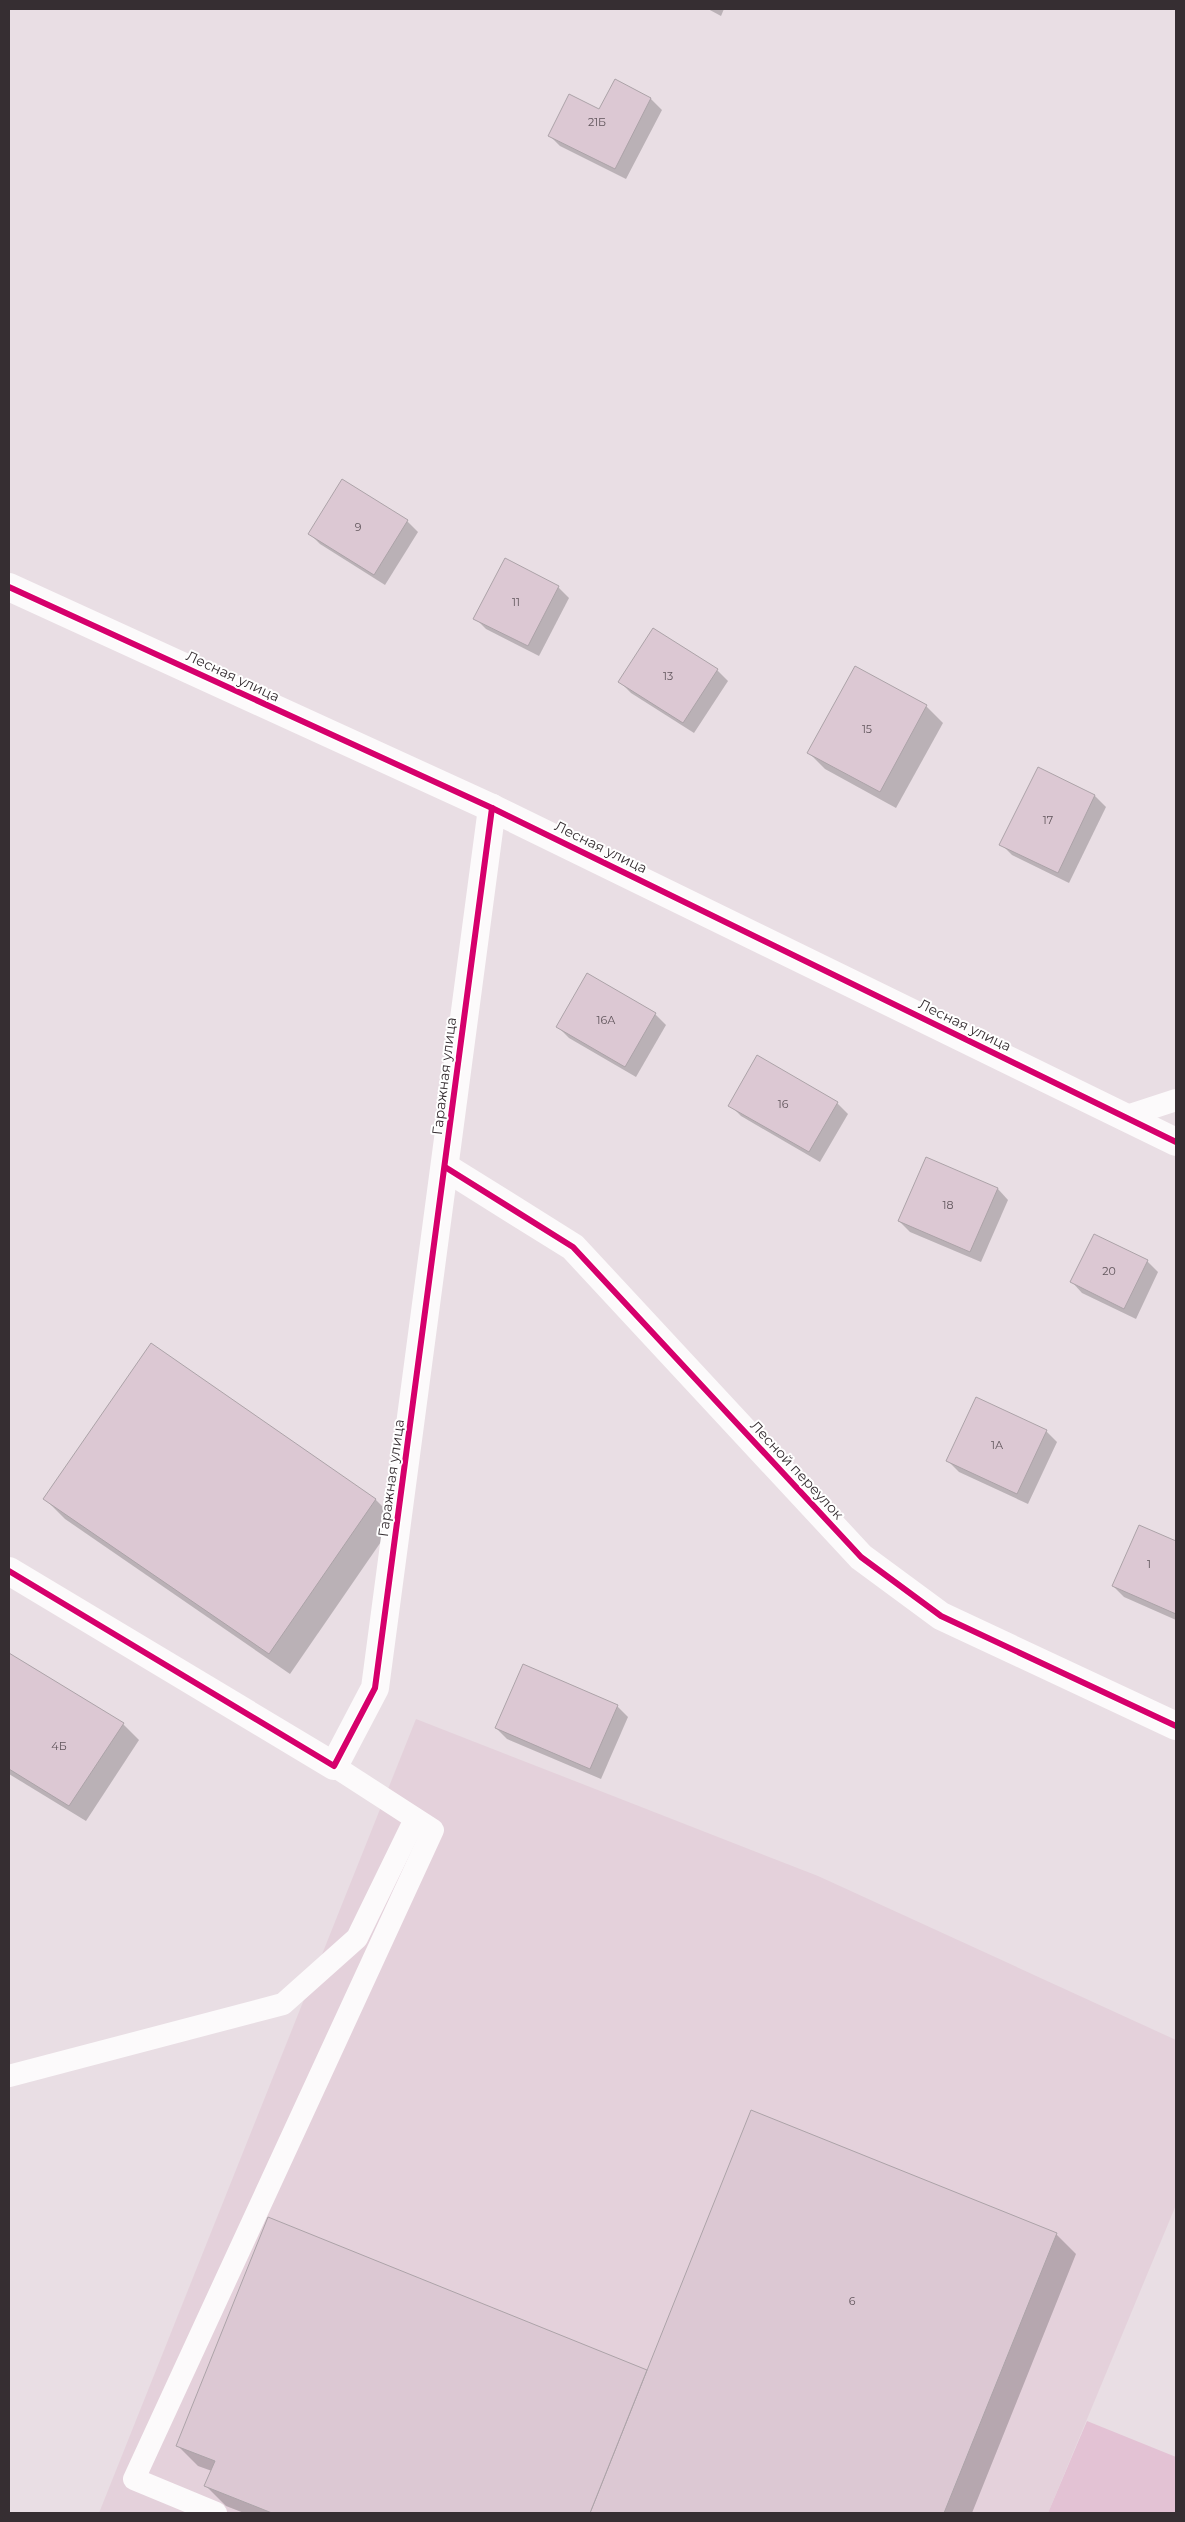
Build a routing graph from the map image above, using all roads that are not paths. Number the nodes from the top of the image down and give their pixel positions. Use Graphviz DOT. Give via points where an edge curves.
graph roads {
  1 [pos="9,587"];
  2 [pos="492,808"];
  3 [pos="1176,1100"];
  4 [pos="1124,1117"];
  5 [pos="1176,1142"];
  6 [pos="445,1167"];
  7 [pos="9,1571"];
  8 [pos="1176,1726"];
  9 [pos="334,1766"];
  10 [pos="416,1819"];
  11 [pos="9,2076"];
  12 [pos="216,2513"];
  1 -- 2 [label="street, Лесная улица"];
  2 -- 4 [label="street, Лесная улица"];
  2 -- 6 [label="street, Гаражная улица"];
  3 -- 4 [label="lane"];
  4 -- 5 [label="street, Лесная улица"];
  6 -- 8 [label="street, Лесной переулок" via="573,1247 861,1557 941,1616"];
  6 -- 9 [label="street, Гаражная улица" via="375,1688"];
  7 -- 9 [label="street"];
  9 -- 10 [label="lane"];
  10 -- 11 [label="lane" via="357,1938 283,2004"];
  10 -- 12 [label="lane" via="433,1830 134,2479"];
}
